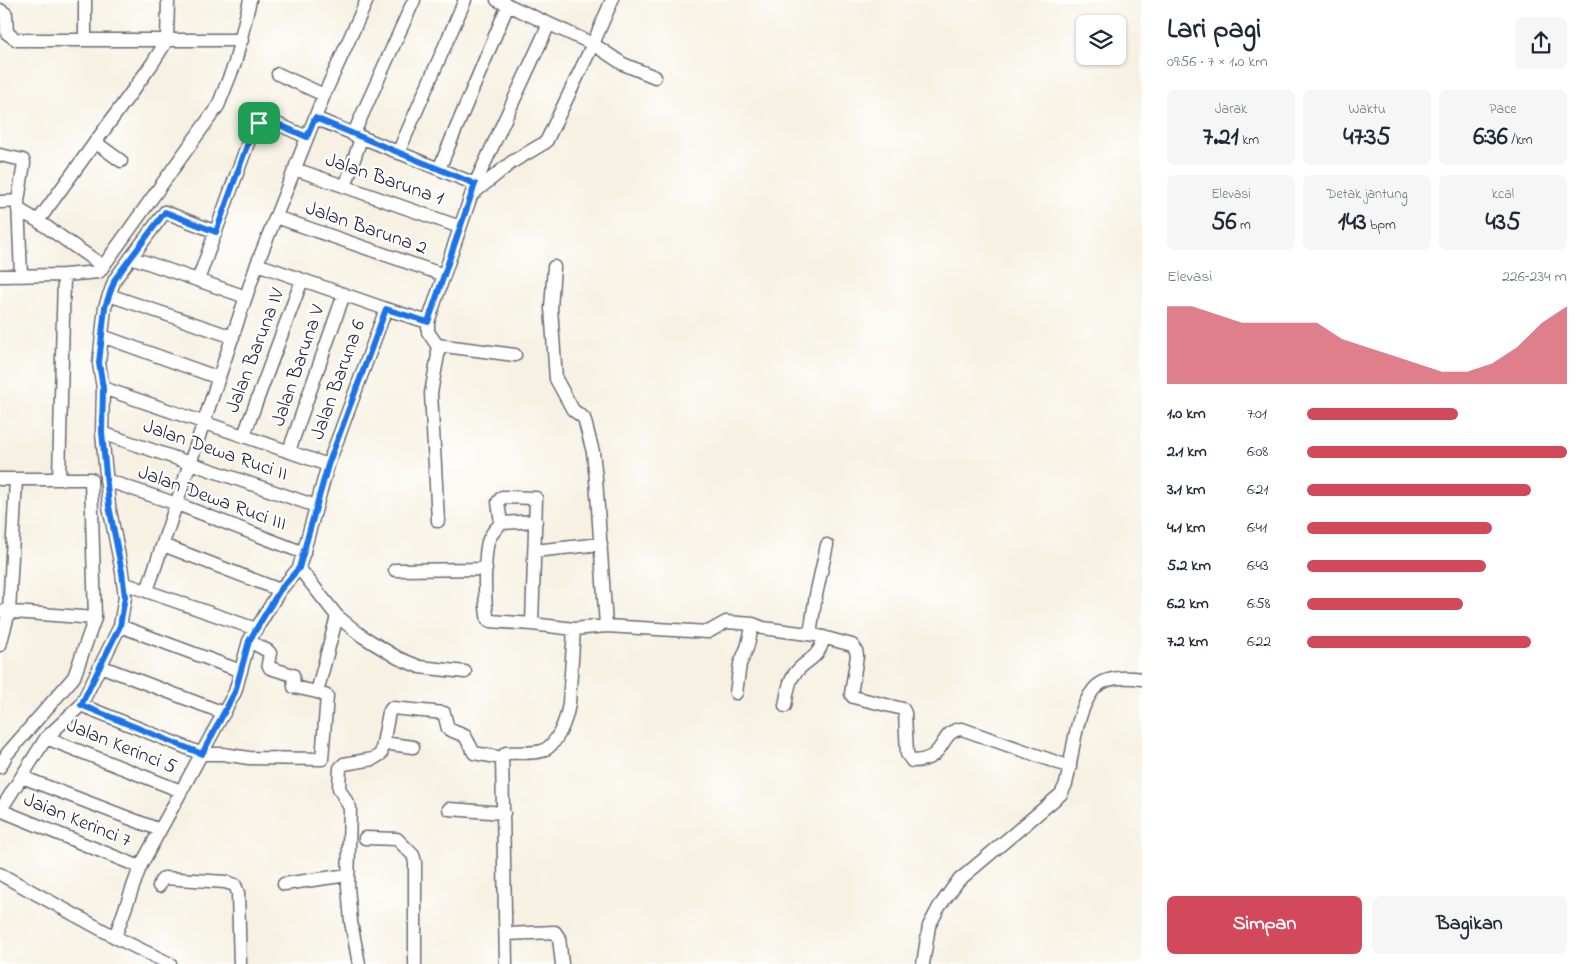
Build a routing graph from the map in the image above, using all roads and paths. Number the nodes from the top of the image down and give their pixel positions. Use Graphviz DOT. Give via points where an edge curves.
graph roads {
  1 [pos="6,0"];
  2 [pos="85,0"];
  3 [pos="168,0"];
  4 [pos="250,0"];
  5 [pos="367,0"];
  6 [pos="414,0"];
  7 [pos="465,0"];
  8 [pos="612,0"];
  9 [pos="502,3"];
  10 [pos="3,12"];
  11 [pos="549,24"];
  12 [pos="85,40"];
  13 [pos="167,40"];
  14 [pos="242,40"];
  15 [pos="593,44"];
  16 [pos="278,74"];
  17 [pos="655,77"];
  18 [pos="324,95"];
  19 [pos="315,118"];
  20 [pos="307,137"];
  21 [pos="357,137"];
  22 [pos="95,142"];
  23 [pos="398,153"];
  24 [pos="0,155"];
  25 [pos="121,161"];
  26 [pos="295,169"];
  27 [pos="439,170"];
  28 [pos="345,187"];
  29 [pos="473,189"];
  30 [pos="0,202"];
  31 [pos="18,205"];
  32 [pos="276,217"];
  33 [pos="38,221"];
  34 [pos="460,226"];
  35 [pos="216,232"];
  36 [pos="131,256"];
  37 [pos="258,264"];
  38 [pos="554,267"];
  39 [pos="101,269"];
  40 [pos="64,275"];
  41 [pos="0,276"];
  42 [pos="21,276"];
  43 [pos="444,276"];
  44 [pos="198,280"];
  45 [pos="302,280"];
  46 [pos="344,294"];
  47 [pos="109,295"];
  48 [pos="246,297"];
  49 [pos="386,309"];
  50 [pos="428,322"];
  51 [pos="102,336"];
  52 [pos="232,338"];
  53 [pos="438,345"];
  54 [pos="515,355"];
  55 [pos="219,378"];
  56 [pos="103,388"];
  57 [pos="204,422"];
  58 [pos="102,432"];
  59 [pos="244,435"];
  60 [pos="289,451"];
  61 [pos="190,463"];
  62 [pos="328,465"];
  63 [pos="59,479"];
  64 [pos="0,480"];
  65 [pos="16,480"];
  66 [pos="106,480"];
  67 [pos="177,504"];
  68 [pos="316,506"];
  69 [pos="438,521"];
  70 [pos="536,521"];
  71 [pos="501,523"];
  72 [pos="601,544"];
  73 [pos="163,545"];
  74 [pos="827,545"];
  75 [pos="534,551"];
  76 [pos="304,553"];
  77 [pos="299,568"];
  78 [pos="486,568"];
  79 [pos="395,570"];
  80 [pos="124,583"];
  81 [pos="280,590"];
  82 [pos="147,591"];
  83 [pos="5,611"];
  84 [pos="337,616"];
  85 [pos="95,618"];
  86 [pos="532,624"];
  87 [pos="753,624"];
  88 [pos="120,626"];
  89 [pos="606,626"];
  90 [pos="574,628"];
  91 [pos="256,629"];
  92 [pos="810,634"];
  93 [pos="824,637"];
  94 [pos="249,641"];
  95 [pos="0,645"];
  96 [pos="100,666"];
  97 [pos="241,671"];
  98 [pos="465,672"];
  99 [pos="1142,679"];
  100 [pos="316,692"];
  101 [pos="736,693"];
  102 [pos="81,705"];
  103 [pos="784,706"];
  104 [pos="224,713"];
  105 [pos="46,738"];
  106 [pos="383,743"];
  107 [pos="413,747"];
  108 [pos="202,754"];
  109 [pos="502,758"];
  110 [pos="0,767"];
  111 [pos="1070,767"];
  112 [pos="22,776"];
  113 [pos="181,791"];
  114 [pos="448,809"];
  115 [pos="0,811"];
  116 [pos="504,813"];
  117 [pos="160,830"];
  118 [pos="365,838"];
  119 [pos="140,867"];
  120 [pos="0,874"];
  121 [pos="348,875"];
  122 [pos="284,884"];
  123 [pos="159,886"];
  124 [pos="506,934"];
  125 [pos="115,937"];
  126 [pos="170,964"];
  127 [pos="240,964"];
  128 [pos="359,964"];
  129 [pos="415,964"];
  130 [pos="506,964"];
  131 [pos="562,964"];
  132 [pos="923,964"];
  1 -- 10 [label="street"];
  2 -- 12 [label="street"];
  3 -- 13 [label="street"];
  4 -- 14 [label="street"];
  5 -- 18 [label="street"];
  6 -- 21 [label="street"];
  7 -- 23 [label="street"];
  8 -- 15 [label="street"];
  9 -- 11 [label="street"];
  9 -- 27 [label="street"];
  10 -- 12 [label="street" via="7,33 17,40"];
  11 -- 15 [label="street"];
  11 -- 29 [label="street"];
  12 -- 13 [label="street"];
  13 -- 14 [label="street"];
  13 -- 22 [label="street"];
  14 -- 39 [label="street" via="218,106"];
  15 -- 17 [label="street" via="623,64"];
  15 -- 29 [label="street" via="546,142"];
  16 -- 18 [label="street"];
  18 -- 19 [label="street"];
  19 -- 20 [label="street"];
  19 -- 21 [label="street"];
  20 -- 26 [label="street"];
  20 -- 35 [label="street" via="266,119 259,123 252,132"];
  21 -- 23 [label="street"];
  21 -- 28 [label="street"];
  22 -- 25 [label="street"];
  22 -- 33 [label="street"];
  23 -- 27 [label="street"];
  24 -- 31 [label="street" via="23,160"];
  26 -- 28 [label="street, Jalan Baruna 1"];
  26 -- 32 [label="street"];
  27 -- 29 [label="street"];
  28 -- 34 [label="street, Jalan Baruna 1"];
  29 -- 34 [label="street"];
  30 -- 31 [label="street"];
  31 -- 33 [label="street"];
  31 -- 42 [label="street"];
  32 -- 37 [label="street"];
  32 -- 43 [label="street, Jalan Baruna 2"];
  33 -- 39 [label="street"];
  34 -- 43 [label="street"];
  35 -- 36 [label="street" via="165,212"];
  35 -- 44 [label="street"];
  36 -- 44 [label="street"];
  36 -- 47 [label="street" via="115,279"];
  37 -- 45 [label="street"];
  37 -- 48 [label="street"];
  38 -- 72 [label="street" via="551,308 556,379 573,410 584,418 593,452"];
  39 -- 40 [label="street"];
  40 -- 42 [label="street"];
  40 -- 63 [label="street"];
  41 -- 42 [label="street"];
  43 -- 50 [label="street"];
  44 -- 48 [label="street"];
  45 -- 46 [label="street"];
  45 -- 59 [label="street, Jalan Baruna IV"];
  46 -- 49 [label="street"];
  46 -- 60 [label="street, Jalan Baruna V"];
  47 -- 51 [label="street"];
  47 -- 52 [label="street"];
  48 -- 52 [label="street"];
  49 -- 50 [label="street"];
  49 -- 62 [label="street, Jalan Baruna 6"];
  50 -- 53 [label="street" via="428,334"];
  51 -- 55 [label="street"];
  51 -- 56 [label="street" via="99,363"];
  52 -- 55 [label="street"];
  53 -- 54 [label="street"];
  53 -- 69 [label="street" via="431,393"];
  55 -- 57 [label="street"];
  56 -- 57 [label="street"];
  56 -- 58 [label="street"];
  57 -- 59 [label="street"];
  57 -- 61 [label="street"];
  58 -- 61 [label="street, Jalan Dewa Ruci II"];
  58 -- 66 [label="street"];
  59 -- 60 [label="street"];
  60 -- 62 [label="street"];
  61 -- 67 [label="street"];
  61 -- 68 [label="street, Jalan Dewa Ruci II"];
  62 -- 68 [label="street, Jalan Baruna 6"];
  63 -- 65 [label="street"];
  63 -- 85 [label="street" via="91,480"];
  64 -- 65 [label="street"];
  65 -- 83 [label="street"];
  66 -- 67 [label="street, Jalan Dewa Ruci III"];
  66 -- 80 [label="street"];
  67 -- 73 [label="street"];
  67 -- 76 [label="street, Jalan Dewa Ruci III"];
  68 -- 76 [label="street, Jalan Baruna 6"];
  70 -- 71 [label="street"];
  70 -- 71 [label="street" via="536,497 502,497 498,502"];
  70 -- 75 [label="street"];
  71 -- 78 [label="street" via="488,542"];
  72 -- 75 [label="street"];
  72 -- 89 [label="street"];
  73 -- 81 [label="street"];
  73 -- 82 [label="street"];
  74 -- 92 [label="street"];
  75 -- 86 [label="street"];
  76 -- 77 [label="street, Jalan Baruna 6"];
  77 -- 81 [label="street"];
  77 -- 84 [label="street"];
  78 -- 79 [label="street"];
  78 -- 86 [label="street" via="488,620"];
  80 -- 82 [label="street"];
  80 -- 88 [label="street"];
  81 -- 91 [label="street"];
  82 -- 91 [label="street"];
  83 -- 85 [label="street"];
  83 -- 95 [label="street"];
  84 -- 98 [label="street" via="398,658 420,667"];
  84 -- 100 [label="street"];
  85 -- 110 [label="street" via="74,677 7,754"];
  86 -- 90 [label="street"];
  87 -- 89 [label="street" via="726,622 708,632"];
  87 -- 92 [label="street"];
  87 -- 101 [label="street" via="740,664"];
  88 -- 96 [label="street"];
  88 -- 97 [label="street"];
  89 -- 90 [label="street"];
  90 -- 109 [label="street" via="569,703 562,728 546,749 506,753"];
  91 -- 94 [label="street"];
  92 -- 93 [label="street"];
  93 -- 103 [label="street" via="822,648 791,678"];
  93 -- 111 [label="street" via="852,645 856,650 853,698 903,709 907,754 912,761 929,758 938,752 949,733 962,729"];
  94 -- 97 [label="street"];
  94 -- 100 [label="street" via="270,653 270,668 293,674 293,686"];
  96 -- 102 [label="street"];
  96 -- 104 [label="street"];
  97 -- 104 [label="street"];
  99 -- 111 [label="street" via="1114,679 1094,688 1080,719"];
  100 -- 108 [label="street" via="328,699 322,759"];
  102 -- 105 [label="street"];
  102 -- 108 [label="street"];
  104 -- 108 [label="street"];
  105 -- 112 [label="street"];
  105 -- 113 [label="street, Jalan Kerinci 5"];
  106 -- 107 [label="street"];
  106 -- 109 [label="street" via="391,708 444,713 448,730 465,736 474,753"];
  106 -- 121 [label="street" via="377,757 344,764 340,768 339,788 350,808"];
  108 -- 113 [label="street"];
  109 -- 116 [label="street"];
  111 -- 132 [label="street" via="1061,794 958,881 939,906 929,926"];
  112 -- 115 [label="street"];
  112 -- 117 [label="street"];
  113 -- 117 [label="street"];
  114 -- 116 [label="street"];
  115 -- 119 [label="street, Jaian Kerinci 7"];
  116 -- 124 [label="street"];
  117 -- 119 [label="street"];
  118 -- 129 [label="street" via="397,838 413,855"];
  119 -- 125 [label="street"];
  120 -- 125 [label="street"];
  121 -- 122 [label="street"];
  121 -- 128 [label="street" via="351,922"];
  123 -- 127 [label="street" via="164,878 235,885 238,892"];
  124 -- 130 [label="street"];
  124 -- 131 [label="street" via="555,932 559,938"];
  125 -- 126 [label="street"];
}
